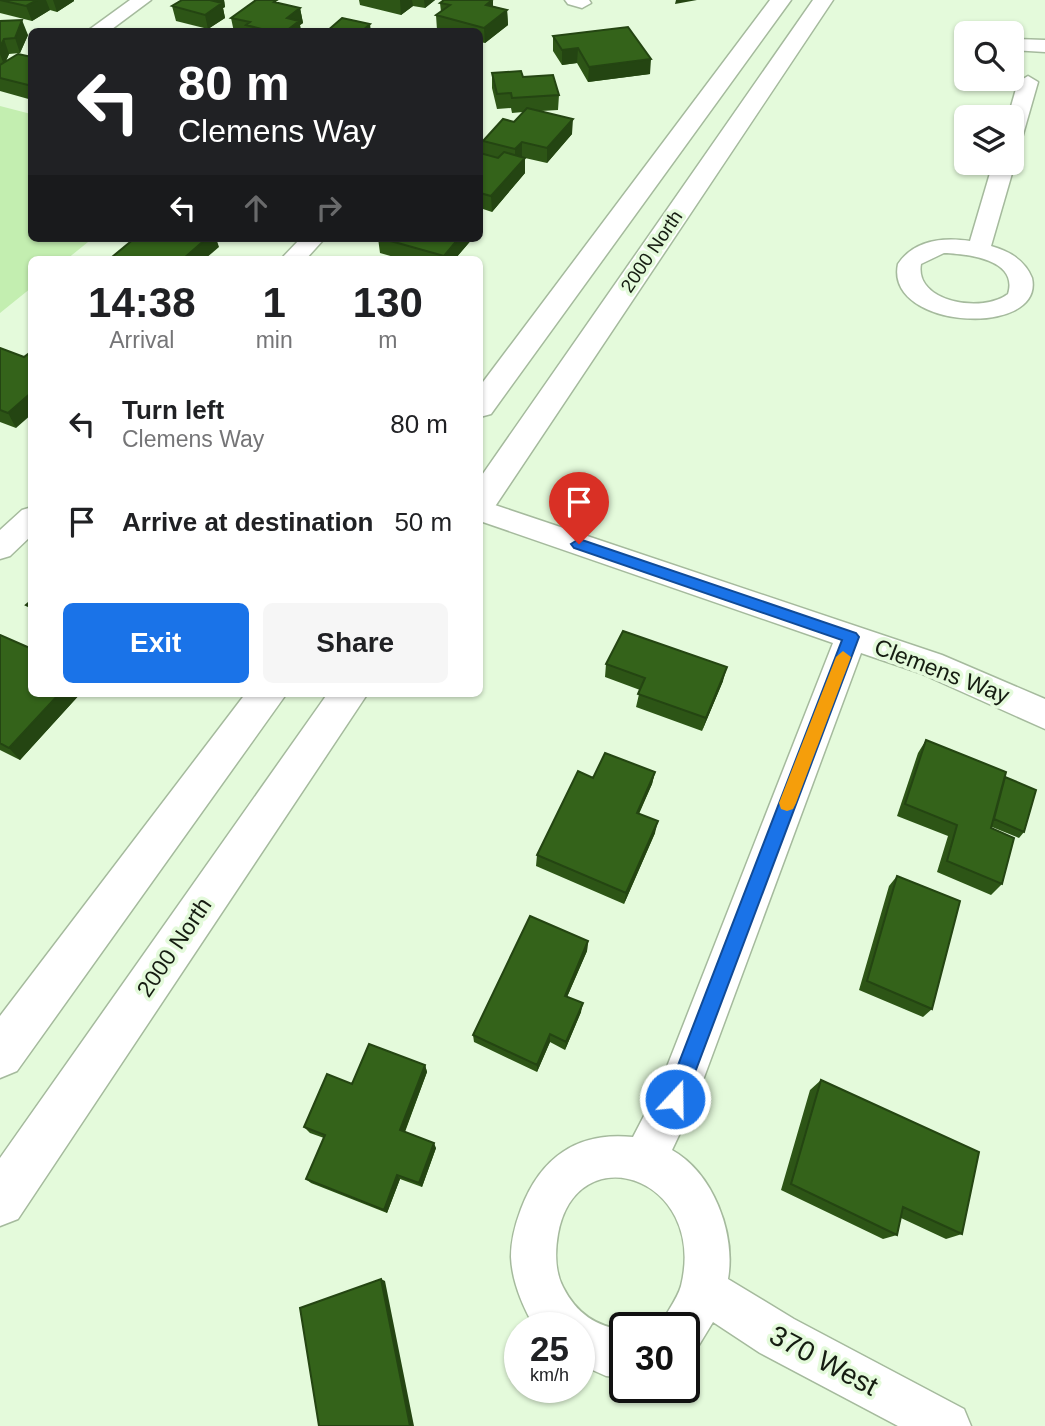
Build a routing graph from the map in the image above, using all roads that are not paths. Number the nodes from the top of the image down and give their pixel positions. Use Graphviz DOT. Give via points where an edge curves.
graph roads {
  1 [pos="142,0"];
  2 [pos="780,0"];
  3 [pos="823,0"];
  4 [pos="101,28"];
  5 [pos="1024,46"];
  6 [pos="1045,46"];
  7 [pos="1028,81"];
  8 [pos="1021,105"];
  9 [pos="1001,175"];
  10 [pos="310,242"];
  11 [pos="979,249"];
  12 [pos="296,256"];
  13 [pos="1022,281"];
  14 [pos="1045,290"];
  15 [pos="483,403"];
  16 [pos="483,498"];
  17 [pos="483,511"];
  18 [pos="28,521"];
  19 [pos="0,548"];
  20 [pos="851,637"];
  21 [pos="265,697"];
  22 [pos="346,697"];
  23 [pos="1045,715"];
  24 [pos="0,1054"];
  25 [pos="644,1160"];
  26 [pos="0,1201"];
  27 [pos="693,1309"];
  28 [pos="554,1312"];
  29 [pos="947,1426"];
  1 -- 4 [label="street"];
  2 -- 15 [label="street, 2000 North"];
  3 -- 16 [label="street, 2000 North"];
  5 -- 6 [label="street"];
  7 -- 8 [label="street"];
  9 -- 11 [label="street"];
  10 -- 12 [label="street"];
  11 -- 13 [label="street" via="1007,262"];
  11 -- 13 [label="street" via="944,246 917,255 908,273 912,284 935,302 971,312 1005,308 1022,292"];
  13 -- 14 [label="street"];
  17 -- 20 [label="street, Clemens Way"];
  18 -- 19 [label="street"];
  20 -- 23 [label="street, Clemens Way" via="931,664"];
  20 -- 25 [label="street" via="675,1099"];
  21 -- 24 [label="street"];
  22 -- 26 [label="street, 2000 North"];
  25 -- 27 [label="street" via="666,1171 698,1211 709,1263"];
  25 -- 28 [label="street" via="599,1157 578,1164 546,1199 534,1250 536,1277"];
  27 -- 29 [label="street, 370 West" via="777,1336"];
}
